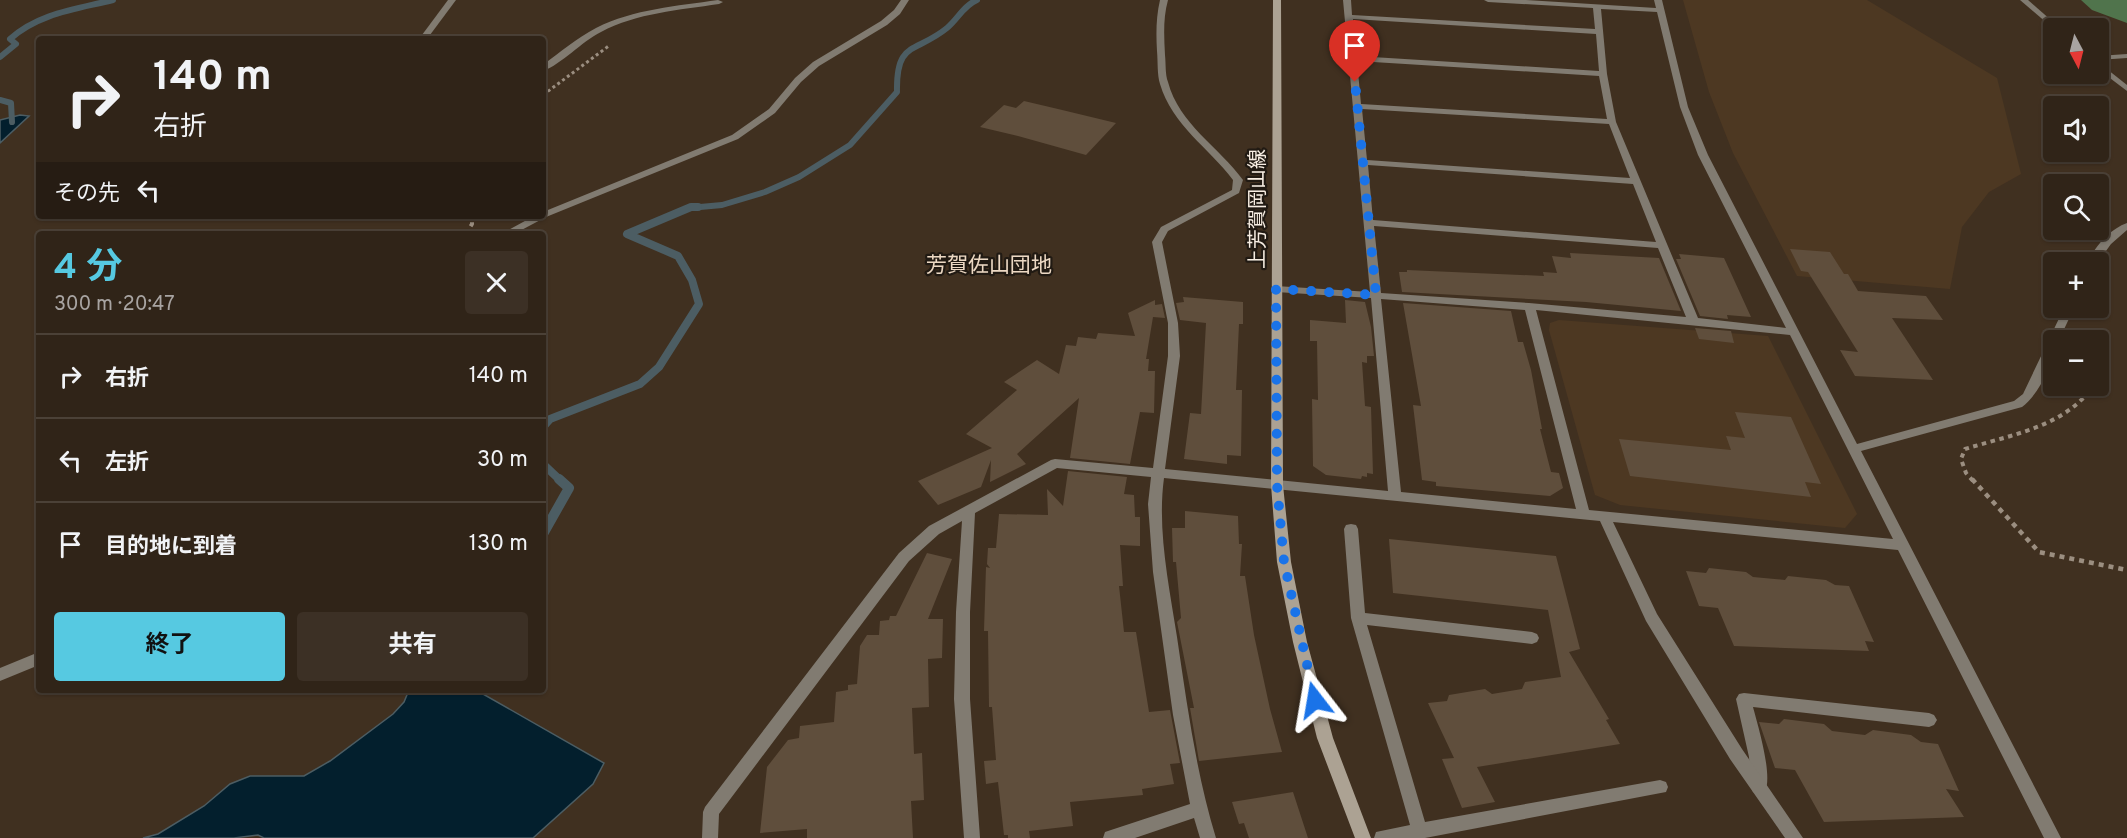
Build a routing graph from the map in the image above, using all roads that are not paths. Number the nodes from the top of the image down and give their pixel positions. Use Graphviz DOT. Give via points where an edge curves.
graph roads {
  1 [pos="452,0"];
  2 [pos="905,0"];
  3 [pos="1164,0"];
  4 [pos="1277,0"];
  5 [pos="1347,0"];
  6 [pos="1488,0"];
  7 [pos="2024,0"];
  8 [pos="719,2"];
  9 [pos="1659,5"];
  10 [pos="1597,6"];
  11 [pos="1349,17"];
  12 [pos="2045,18"];
  13 [pos="1599,32"];
  14 [pos="425,36"];
  15 [pos="2127,56"];
  16 [pos="2109,57"];
  17 [pos="1353,58"];
  18 [pos="546,67"];
  19 [pos="2109,73"];
  20 [pos="1602,74"];
  21 [pos="2127,89"];
  22 [pos="1358,106"];
  23 [pos="1612,122"];
  24 [pos="1363,162"];
  25 [pos="1635,182"];
  26 [pos="546,214"];
  27 [pos="536,219"];
  28 [pos="1369,223"];
  29 [pos="2127,226"];
  30 [pos="512,231"];
  31 [pos="1662,245"];
  32 [pos="2098,252"];
  33 [pos="1276,289"];
  34 [pos="1376,295"];
  35 [pos="1529,306"];
  36 [pos="2065,318"];
  37 [pos="1693,320"];
  38 [pos="1793,332"];
  39 [pos="1853,449"];
  40 [pos="1159,473"];
  41 [pos="1277,485"];
  42 [pos="1395,496"];
  43 [pos="969,509"];
  44 [pos="1584,515"];
  45 [pos="1604,516"];
  46 [pos="1352,529"];
  47 [pos="1903,545"];
  48 [pos="1358,618"];
  49 [pos="1532,638"];
  50 [pos="36,659"];
  51 [pos="0,675"];
  52 [pos="1929,720"];
  53 [pos="1660,787"];
  54 [pos="1759,787"];
  55 [pos="1199,809"];
  56 [pos="1420,832"];
  57 [pos="710,838"];
  58 [pos="972,838"];
  59 [pos="1111,838"];
  60 [pos="1208,838"];
  61 [pos="1363,838"];
  62 [pos="1382,838"];
  63 [pos="1796,838"];
  64 [pos="2053,838"];
  1 -- 14 [label="street"];
  2 -- 26 [label="street" via="884,23 816,64 772,111 735,137"];
  3 -- 40 [label="street" via="1160,33 1163,83 1168,97 1186,125 1233,173 1238,185 1228,197 1164,229 1157,242 1172,314 1174,356"];
  4 -- 33 [label="main road, 上芳賀岡山線"];
  5 -- 11 [label="street"];
  6 -- 10 [label="street"];
  7 -- 12 [label="street"];
  8 -- 18 [label="street" via="627,18 590,35"];
  9 -- 10 [label="street"];
  9 -- 38 [label="street" via="1693,132"];
  10 -- 13 [label="street"];
  11 -- 13 [label="street"];
  11 -- 17 [label="street"];
  13 -- 20 [label="street"];
  15 -- 16 [label="street"];
  17 -- 20 [label="street"];
  17 -- 22 [label="street"];
  19 -- 21 [label="street"];
  20 -- 23 [label="street"];
  22 -- 23 [label="street"];
  22 -- 24 [label="street"];
  23 -- 25 [label="street"];
  24 -- 25 [label="street"];
  24 -- 28 [label="street"];
  25 -- 31 [label="street"];
  27 -- 30 [label="street"];
  28 -- 31 [label="street"];
  28 -- 34 [label="street"];
  29 -- 32 [label="street" via="2110,236"];
  31 -- 37 [label="street"];
  33 -- 34 [label="street"];
  33 -- 41 [label="main road, 上芳賀岡山線"];
  34 -- 35 [label="street"];
  34 -- 42 [label="street"];
  35 -- 37 [label="street"];
  35 -- 44 [label="street"];
  36 -- 39 [label="street" via="2028,396 2019,404"];
  37 -- 38 [label="street"];
  38 -- 39 [label="street"];
  39 -- 47 [label="street"];
  40 -- 41 [label="street"];
  40 -- 43 [label="street" via="1055,463"];
  40 -- 55 [label="street" via="1154,504 1160,572"];
  41 -- 42 [label="street"];
  41 -- 61 [label="main road, 上芳賀岡山線" via="1284,562 1300,642 1325,738"];
  42 -- 44 [label="street"];
  43 -- 57 [label="street" via="934,530 904,557 711,812"];
  43 -- 58 [label="street" via="962,699"];
  44 -- 45 [label="street"];
  45 -- 47 [label="street"];
  45 -- 54 [label="street" via="1651,617"];
  46 -- 48 [label="street"];
  47 -- 64 [label="street"];
  48 -- 49 [label="street"];
  48 -- 56 [label="street"];
  50 -- 51 [label="street"];
  52 -- 54 [label="street" via="1744,699 1757,757"];
  53 -- 56 [label="street"];
  54 -- 63 [label="street"];
  55 -- 59 [label="street"];
  55 -- 60 [label="street"];
  56 -- 62 [label="street"];
}
